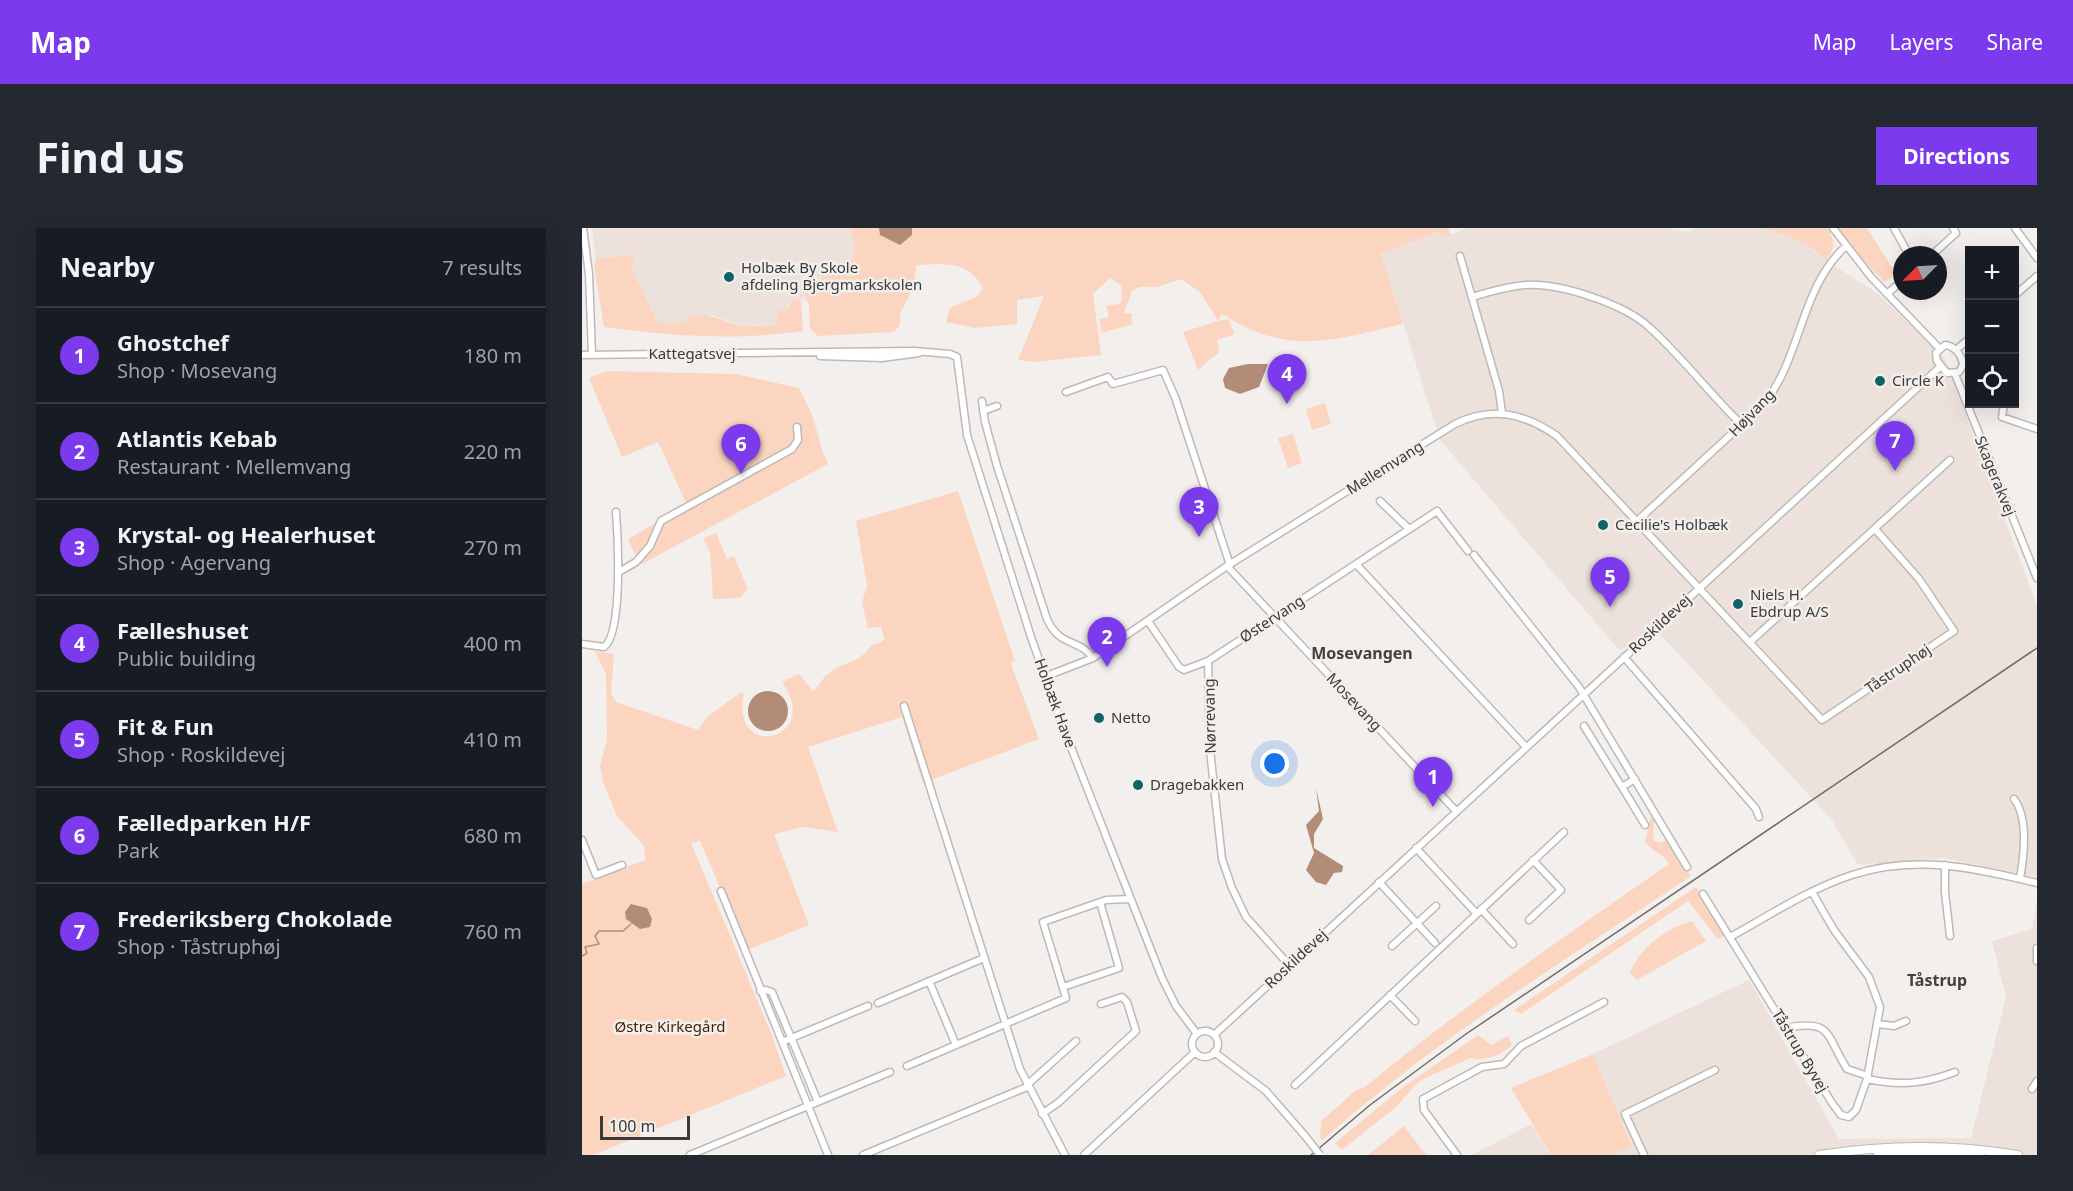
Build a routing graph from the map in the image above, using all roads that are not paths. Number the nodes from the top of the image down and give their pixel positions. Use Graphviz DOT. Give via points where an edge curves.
graph roads {
  1 [pos="583,228"];
  2 [pos="1833,228"];
  3 [pos="1894,228"];
  4 [pos="1953,228"];
  5 [pos="2015,228"];
  6 [pos="1846,246"];
  7 [pos="1904,246"];
  8 [pos="1942,246"];
  9 [pos="1460,256"];
  10 [pos="2037,258"];
  11 [pos="2037,276"];
  12 [pos="1893,289"];
  13 [pos="2019,292"];
  14 [pos="1887,294"];
  15 [pos="1472,297"];
  16 [pos="1965,342"];
  17 [pos="1939,348"];
  18 [pos="1956,350"];
  19 [pos="919,353"];
  20 [pos="801,354"];
  21 [pos="582,355"];
  22 [pos="592,355"];
  23 [pos="957,357"];
  24 [pos="1941,366"];
  25 [pos="1955,374"];
  26 [pos="1066,392"];
  27 [pos="982,400"];
  28 [pos="997,406"];
  29 [pos="2003,408"];
  30 [pos="983,411"];
  31 [pos="1502,412"];
  32 [pos="1742,425"];
  33 [pos="797,427"];
  34 [pos="2037,429"];
  35 [pos="1950,460"];
  36 [pos="1380,501"];
  37 [pos="616,512"];
  38 [pos="1636,522"];
  39 [pos="1409,529"];
  40 [pos="1875,529"];
  41 [pos="1356,564"];
  42 [pos="1229,566"];
  43 [pos="619,572"];
  44 [pos="2037,578"];
  45 [pos="1699,588"];
  46 [pos="1273,618"];
  47 [pos="1148,621"];
  48 [pos="1750,642"];
  49 [pos="582,644"];
  50 [pos="1624,657"];
  51 [pos="1093,658"];
  52 [pos="1208,661"];
  53 [pos="1044,677"];
  54 [pos="1583,694"];
  55 [pos="904,706"];
  56 [pos="1584,726"];
  57 [pos="1526,747"];
  58 [pos="1635,779"];
  59 [pos="1622,787"];
  60 [pos="2014,799"];
  61 [pos="1456,811"];
  62 [pos="1759,817"];
  63 [pos="1645,825"];
  64 [pos="1564,832"];
  65 [pos="582,840"];
  66 [pos="1416,848"];
  67 [pos="1533,860"];
  68 [pos="622,865"];
  69 [pos="1945,865"];
  70 [pos="1688,867"];
  71 [pos="2020,879"];
  72 [pos="1379,882"];
  73 [pos="2037,883"];
  74 [pos="721,891"];
  75 [pos="1812,892"];
  76 [pos="1704,894"];
  77 [pos="1129,898"];
  78 [pos="1100,902"];
  79 [pos="1436,906"];
  80 [pos="1479,911"];
  81 [pos="1529,920"];
  82 [pos="1416,924"];
  83 [pos="1950,936"];
  84 [pos="1730,937"];
  85 [pos="1513,944"];
  86 [pos="1437,945"];
  87 [pos="1392,946"];
  88 [pos="2037,948"];
  89 [pos="984,958"];
  90 [pos="2037,961"];
  91 [pos="1289,965"];
  92 [pos="929,981"];
  93 [pos="1063,987"];
  94 [pos="760,991"];
  95 [pos="1390,995"];
  96 [pos="1604,1002"];
  97 [pos="878,1004"];
  98 [pos="1101,1004"];
  99 [pos="868,1006"];
  100 [pos="1415,1021"];
  101 [pos="1906,1021"];
  102 [pos="1006,1024"];
  103 [pos="1878,1024"];
  104 [pos="1785,1028"];
  105 [pos="1197,1034"];
  106 [pos="1214,1035"];
  107 [pos="792,1038"];
  108 [pos="1076,1041"];
  109 [pos="782,1042"];
  110 [pos="956,1046"];
  111 [pos="1195,1052"];
  112 [pos="1214,1052"];
  113 [pos="907,1066"];
  114 [pos="1715,1070"];
  115 [pos="890,1072"];
  116 [pos="1955,1072"];
  117 [pos="1868,1077"];
  118 [pos="2037,1081"];
  119 [pos="1027,1086"];
  120 [pos="1295,1086"];
  121 [pos="2032,1089"];
  122 [pos="818,1102"];
  123 [pos="808,1106"];
  124 [pos="1042,1114"];
  125 [pos="690,1155"];
  126 [pos="828,1155"];
  127 [pos="863,1155"];
  128 [pos="1065,1155"];
  129 [pos="1084,1155"];
  130 [pos="1320,1155"];
  131 [pos="1457,1155"];
  132 [pos="1644,1155"];
  133 [pos="1819,1155"];
  134 [pos="1878,1155"];
  135 [pos="1981,1155"];
  136 [pos="2018,1155"];
  1 -- 22 [label="street"];
  2 -- 6 [label="street"];
  3 -- 7 [label="street"];
  4 -- 8 [label="street" via="1956,233"];
  5 -- 10 [label="street"];
  6 -- 14 [label="street"];
  6 -- 32 [label="street, Højvang" via="1820,276 1776,388"];
  9 -- 15 [label="street"];
  11 -- 13 [label="street"];
  12 -- 14 [label="street"];
  14 -- 17 [label="street"];
  15 -- 31 [label="street"];
  15 -- 32 [label="street" via="1532,285 1561,289 1621,308 1649,326"];
  16 -- 18 [label="street"];
  17 -- 18 [label="street" via="1949,346"];
  17 -- 24 [label="street" via="1936,357"];
  18 -- 25 [label="street" via="1964,365"];
  19 -- 20 [label="street, Kattegatsvej"];
  19 -- 20 [label="street, Kattegatsvej" via="882,358"];
  19 -- 23 [label="street, Kattegatsvej"];
  20 -- 22 [label="street, Kattegatsvej"];
  21 -- 22 [label="street, Kattegatsvej"];
  23 -- 53 [label="street, Holbæk Have" via="967,435"];
  24 -- 25 [label="street" via="1947,373"];
  24 -- 45 [label="street, Roskildevej"];
  25 -- 44 [label="street, Skagerakvej"];
  26 -- 42 [label="street" via="1108,377 1113,384 1163,370"];
  27 -- 30 [label="street"];
  28 -- 30 [label="street"];
  29 -- 34 [label="street" via="2002,417"];
  30 -- 51 [label="street" via="1047,619 1057,635 1086,649"];
  31 -- 38 [label="street, Mellemvang" via="1532,421 1557,436"];
  31 -- 42 [label="street, Mellemvang" via="1474,416 1455,424"];
  32 -- 38 [label="street, Højvang"];
  33 -- 43 [label="street" via="798,438 792,449 661,521 650,546 636,562"];
  35 -- 40 [label="street"];
  36 -- 39 [label="street"];
  37 -- 43 [label="street"];
  38 -- 45 [label="street, Mellemvang"];
  39 -- 41 [label="street, Østervang"];
  39 -- 54 [label="street, Østervang" via="1437,511"];
  40 -- 48 [label="street"];
  40 -- 48 [label="street, Tåstruphøj" via="1919,579 1954,631 1822,720"];
  41 -- 46 [label="street, Østervang"];
  41 -- 57 [label="street"];
  42 -- 46 [label="street, Mosevang"];
  42 -- 47 [label="street, Mellemvang"];
  43 -- 49 [label="street" via="610,642 604,647"];
  45 -- 48 [label="street, Tåstruphøj"];
  45 -- 50 [label="street, Roskildevej"];
  46 -- 52 [label="street, Østervang"];
  46 -- 61 [label="street, Mosevang"];
  47 -- 51 [label="street, Mellemvang"];
  47 -- 52 [label="street, Østervang" via="1182,670"];
  50 -- 54 [label="street, Roskildevej"];
  50 -- 62 [label="street"];
  51 -- 53 [label="street, Mellemvang"];
  52 -- 91 [label="street, Nørrevang" via="1210,750 1222,862 1244,914"];
  53 -- 77 [label="street, Holbæk Have"];
  54 -- 57 [label="street, Roskildevej"];
  54 -- 58 [label="street"];
  55 -- 89 [label="street"];
  56 -- 59 [label="street"];
  57 -- 61 [label="street, Roskildevej"];
  58 -- 59 [label="street"];
  58 -- 70 [label="street"];
  59 -- 63 [label="street"];
  60 -- 71 [label="street" via="2020,806 2023,834"];
  61 -- 66 [label="street, Roskildevej"];
  64 -- 67 [label="street"];
  65 -- 68 [label="street" via="596,875"];
  66 -- 72 [label="street, Roskildevej"];
  66 -- 80 [label="street"];
  67 -- 80 [label="street"];
  67 -- 81 [label="street" via="1561,890"];
  69 -- 71 [label="street"];
  69 -- 75 [label="street" via="1870,870"];
  69 -- 83 [label="street"];
  71 -- 73 [label="street"];
  72 -- 82 [label="street"];
  72 -- 91 [label="street, Roskildevej"];
  74 -- 94 [label="street"];
  75 -- 84 [label="street"];
  75 -- 103 [label="street, Tåstrup Byvej" via="1869,977 1879,1003"];
  76 -- 84 [label="street, Tåstrup Byvej"];
  77 -- 78 [label="street"];
  77 -- 105 [label="street, Holbæk Have" via="1168,991"];
  78 -- 93 [label="street" via="1119,968"];
  78 -- 93 [label="street" via="1042,923"];
  79 -- 82 [label="street"];
  80 -- 85 [label="street"];
  80 -- 86 [label="street"];
  82 -- 86 [label="street"];
  82 -- 87 [label="street"];
  84 -- 104 [label="street, Tåstrup Byvej"];
  86 -- 95 [label="street"];
  88 -- 90 [label="street"];
  89 -- 92 [label="street"];
  89 -- 102 [label="street"];
  91 -- 106 [label="street, Roskildevej"];
  92 -- 97 [label="street"];
  92 -- 110 [label="street"];
  93 -- 102 [label="street" via="1066,998"];
  94 -- 107 [label="street" via="770,990"];
  94 -- 109 [label="street"];
  95 -- 100 [label="street"];
  95 -- 120 [label="street"];
  96 -- 131 [label="street" via="1521,1046 1504,1064 1482,1067 1424,1099 1424,1110"];
  98 -- 124 [label="street" via="1122,997 1137,1031"];
  99 -- 107 [label="street"];
  101 -- 103 [label="street" via="1894,1026"];
  102 -- 110 [label="street"];
  102 -- 119 [label="street"];
  103 -- 117 [label="street, Tåstrup Byvej"];
  104 -- 117 [label="street" via="1810,1024 1820,1027 1847,1069"];
  104 -- 117 [label="street, Tåstrup Byvej" via="1841,1115 1849,1117 1854,1112"];
  105 -- 106 [label="street" via="1206,1031"];
  105 -- 111 [label="street" via="1192,1042"];
  106 -- 112 [label="street"];
  107 -- 109 [label="street"];
  107 -- 122 [label="street"];
  108 -- 119 [label="street"];
  109 -- 123 [label="street"];
  110 -- 113 [label="street"];
  111 -- 112 [label="street" via="1202,1056"];
  111 -- 129 [label="street"];
  112 -- 130 [label="street, bridge" via="1266,1091"];
  114 -- 132 [label="street" via="1625,1114"];
  115 -- 122 [label="street"];
  116 -- 117 [label="street" via="1910,1084"];
  118 -- 121 [label="street"];
  119 -- 124 [label="street"];
  119 -- 127 [label="street"];
  122 -- 123 [label="street"];
  123 -- 125 [label="street"];
  123 -- 126 [label="street"];
  124 -- 128 [label="street"];
  133 -- 136 [label="main road" via="1906,1147"];
  134 -- 135 [label="main road"];
}
